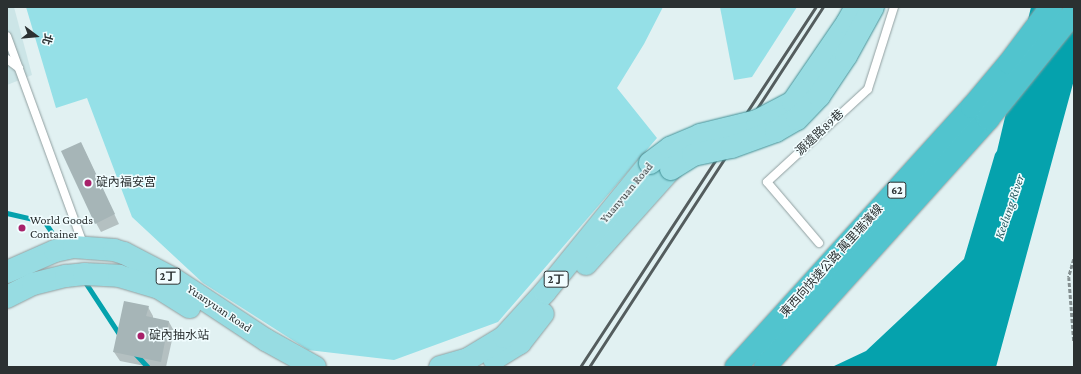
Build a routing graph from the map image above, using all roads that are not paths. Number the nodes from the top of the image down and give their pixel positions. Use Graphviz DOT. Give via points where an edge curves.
graph roads {
  1 [pos="856,7"];
  2 [pos="873,7"];
  3 [pos="894,7"];
  4 [pos="1051,7"];
  5 [pos="1074,12"];
  6 [pos="7,36"];
  7 [pos="7,59"];
  8 [pos="19,68"];
  9 [pos="661,166"];
  10 [pos="819,243"];
  11 [pos="84,247"];
  12 [pos="7,272"];
  13 [pos="7,297"];
  14 [pos="290,367"];
  15 [pos="315,367"];
  16 [pos="440,367"];
  17 [pos="481,367"];
  18 [pos="736,367"];
  19 [pos="765,367"];
  1 -- 9 [label="main road, Yuanyuan Road / 2丁, bridge" via="793,102 757,121 700,135 670,148"];
  2 -- 9 [label="main road, Yuanyuan Road / 2丁, bridge" via="846,56 819,96 797,119 776,131 732,147 693,155"];
  3 -- 10 [label="lane, 源遠路89巷" via="868,89 767,182"];
  4 -- 18 [label="highway, 東西向快速公路 萬里瑞濱線 / 62" via="972,107"];
  5 -- 19 [label="highway, 東西向快速公路 萬里瑞濱線 / 62" via="988,119"];
  6 -- 8 [label="lane"];
  7 -- 8 [label="lane"];
  8 -- 11 [label="lane"];
  9 -- 16 [label="main road, Yuanyuan Road / 2丁" via="504,337 468,359"];
  9 -- 17 [label="main road, Yuanyuan Road / 2丁" via="520,343"];
  11 -- 12 [label="main road, Yuanyuan Road / 2丁" via="55,251"];
  11 -- 15 [label="main road, Yuanyuan Road / 2丁" via="114,250 151,265 266,340"];
  13 -- 14 [label="main road, Yuanyuan Road / 2丁" via="33,284 66,276 113,275 137,280 168,294"];
}
